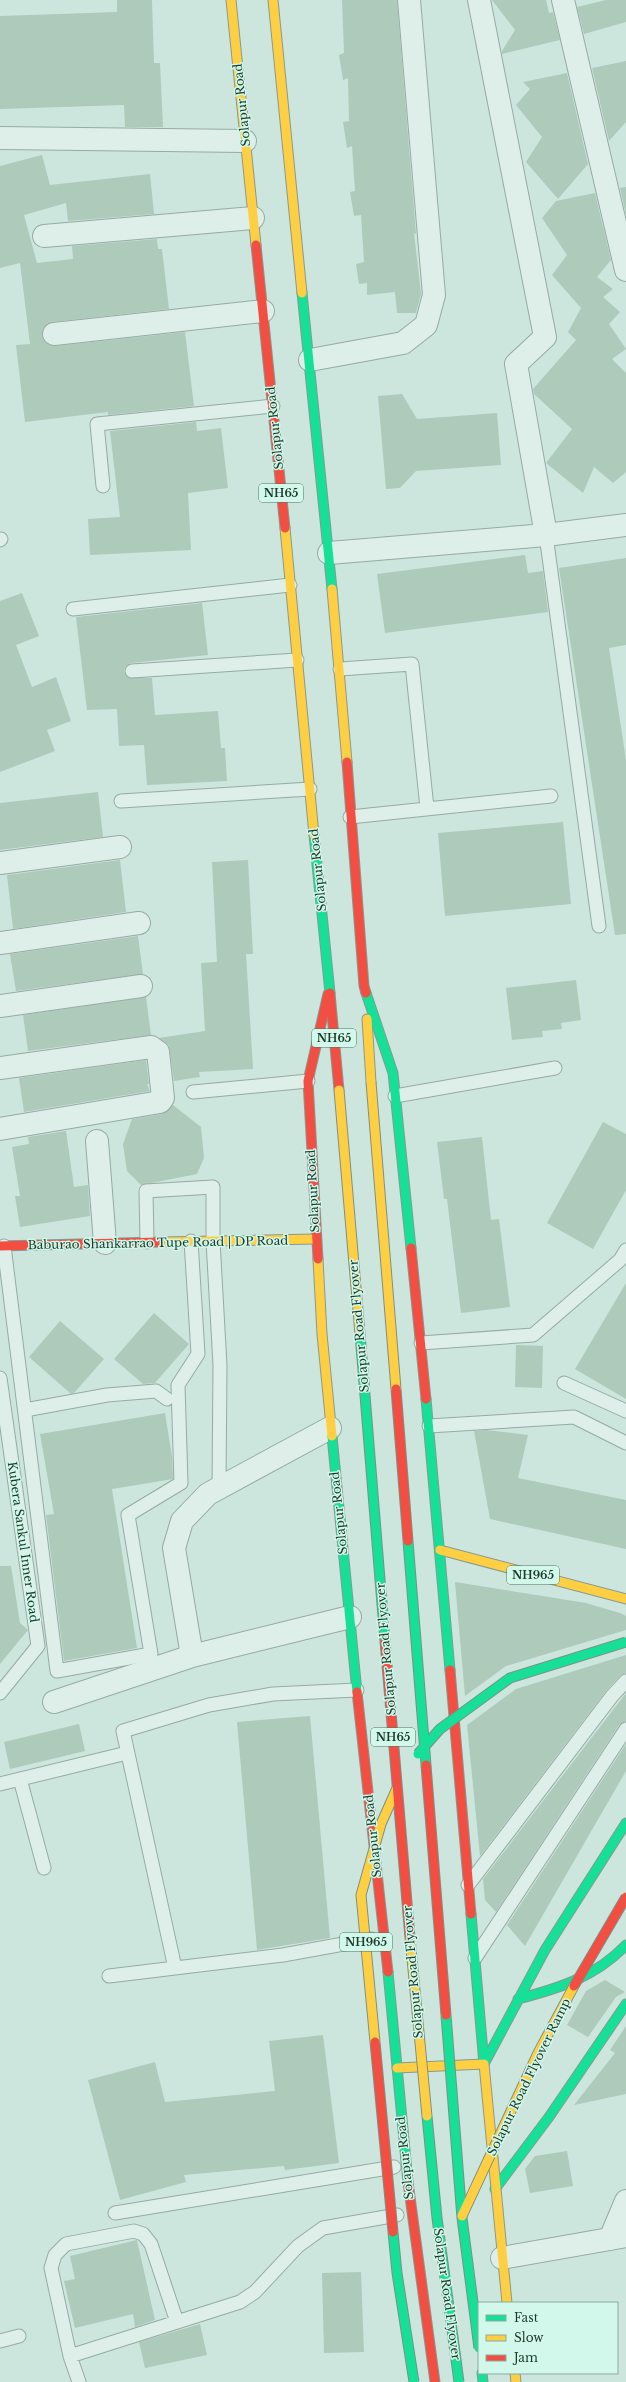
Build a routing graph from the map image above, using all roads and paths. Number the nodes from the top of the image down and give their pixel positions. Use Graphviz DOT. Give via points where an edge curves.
graph roads {
  1 [pos="231,0"];
  2 [pos="273,0"];
  3 [pos="409,0"];
  4 [pos="479,0"];
  5 [pos="563,0"];
  6 [pos="0,138"];
  7 [pos="245,141"];
  8 [pos="253,218"];
  9 [pos="44,236"];
  10 [pos="626,270"];
  11 [pos="263,311"];
  12 [pos="54,334"];
  13 [pos="310,360"];
  14 [pos="273,406"];
  15 [pos="103,486"];
  16 [pos="626,525"];
  17 [pos="546,535"];
  18 [pos="329,553"];
  19 [pos="290,585"];
  20 [pos="73,609"];
  21 [pos="297,660"];
  22 [pos="340,669"];
  23 [pos="132,671"];
  24 [pos="310,789"];
  25 [pos="551,796"];
  26 [pos="121,801"];
  27 [pos="428,808"];
  28 [pos="350,817"];
  29 [pos="120,847"];
  30 [pos="0,863"];
  31 [pos="139,923"];
  32 [pos="599,926"];
  33 [pos="0,943"];
  34 [pos="141,986"];
  35 [pos="364,986"];
  36 [pos="330,987"];
  37 [pos="0,1006"];
  38 [pos="0,1068"];
  39 [pos="555,1068"];
  40 [pos="308,1081"];
  41 [pos="193,1092"];
  42 [pos="395,1096"];
  43 [pos="0,1129"];
  44 [pos="97,1141"];
  45 [pos="315,1239"];
  46 [pos="191,1241"];
  47 [pos="213,1241"];
  48 [pos="147,1242"];
  49 [pos="105,1243"];
  50 [pos="2,1246"];
  51 [pos="626,1250"];
  52 [pos="421,1343"];
  53 [pos="0,1378"];
  54 [pos="564,1383"];
  55 [pos="167,1399"];
  56 [pos="25,1410"];
  57 [pos="626,1410"];
  58 [pos="430,1426"];
  59 [pos="330,1428"];
  60 [pos="626,1443"];
  61 [pos="219,1488"];
  62 [pos="440,1550"];
  63 [pos="626,1600"];
  64 [pos="350,1617"];
  65 [pos="626,1642"];
  66 [pos="192,1656"];
  67 [pos="626,1681"];
  68 [pos="357,1690"];
  69 [pos="0,1692"];
  70 [pos="54,1702"];
  71 [pos="626,1729"];
  72 [pos="127,1752"];
  73 [pos="412,1760"];
  74 [pos="405,1772"];
  75 [pos="20,1779"];
  76 [pos="0,1784"];
  77 [pos="626,1823"];
  78 [pos="44,1868"];
  79 [pos="468,1885"];
  80 [pos="626,1897"];
  81 [pos="385,1937"];
  82 [pos="626,1945"];
  83 [pos="474,1959"];
  84 [pos="175,1968"];
  85 [pos="109,1976"];
  86 [pos="518,1999"];
  87 [pos="626,2004"];
  88 [pos="484,2064"];
  89 [pos="397,2068"];
  90 [pos="406,2165"];
  91 [pos="495,2189"];
  92 [pos="626,2201"];
  93 [pos="115,2213"];
  94 [pos="411,2213"];
  95 [pos="462,2218"];
  96 [pos="618,2237"];
  97 [pos="502,2258"];
  98 [pos="507,2302"];
  99 [pos="177,2322"];
  100 [pos="19,2336"];
  101 [pos="478,2340"];
  102 [pos="0,2341"];
  103 [pos="70,2356"];
  104 [pos="79,2382"];
  105 [pos="414,2382"];
  106 [pos="436,2382"];
  107 [pos="459,2382"];
  1 -- 7 [label="main road, Solapur Road / NH65"];
  2 -- 13 [label="main road, NH65"];
  3 -- 13 [label="street" via="434,295 426,325 403,343"];
  4 -- 17 [label="street" via="545,337 516,364"];
  5 -- 10 [label="street"];
  6 -- 7 [label="street"];
  7 -- 8 [label="main road, Solapur Road / NH65"];
  8 -- 9 [label="street"];
  8 -- 11 [label="main road, Solapur Road / NH65"];
  11 -- 12 [label="street"];
  11 -- 14 [label="main road, Solapur Road / NH65"];
  13 -- 18 [label="main road, NH65"];
  14 -- 15 [label="lane" via="97,424"];
  14 -- 19 [label="main road, Solapur Road / NH65"];
  16 -- 17 [label="street"];
  17 -- 18 [label="street"];
  17 -- 32 [label="lane"];
  18 -- 22 [label="main road, NH65"];
  19 -- 20 [label="lane"];
  19 -- 21 [label="main road, Solapur Road / NH65"];
  21 -- 23 [label="lane"];
  21 -- 24 [label="main road, Solapur Road / NH65"];
  22 -- 27 [label="lane" via="412,664"];
  22 -- 28 [label="main road, NH65"];
  24 -- 26 [label="lane"];
  24 -- 36 [label="main road, Solapur Road / NH65"];
  25 -- 27 [label="lane"];
  27 -- 28 [label="lane"];
  28 -- 35 [label="main road, NH65"];
  29 -- 30 [label="street"];
  31 -- 33 [label="street"];
  34 -- 37 [label="street"];
  35 -- 42 [label="main road" via="393,1074"];
  35 -- 95 [label="main road, Solapur Road Flyover / NH65, bridge"];
  36 -- 40 [label="main road, Solapur Road"];
  36 -- 107 [label="main road, Solapur Road Flyover / NH65, bridge" via="416,2004 437,2218"];
  38 -- 43 [label="street" via="151,1046 158,1052 162,1098 160,1102"];
  39 -- 42 [label="lane"];
  40 -- 41 [label="lane"];
  40 -- 45 [label="main road, Solapur Road"];
  42 -- 52 [label="main road"];
  44 -- 49 [label="street"];
  45 -- 47 [label="main road, Baburao Shankarrao Tupe Road | DP Road"];
  45 -- 59 [label="main road, Solapur Road"];
  46 -- 47 [label="main road, Baburao Shankarrao Tupe Road | DP Road"];
  46 -- 48 [label="main road, Baburao Shankarrao Tupe Road | DP Road"];
  46 -- 56 [label="lane" via="198,1354 178,1385 181,1483 128,1515 152,1654 56,1671"];
  47 -- 48 [label="lane" via="213,1187 146,1191"];
  47 -- 61 [label="lane" via="220,1365"];
  48 -- 49 [label="main road, Baburao Shankarrao Tupe Road | DP Road"];
  49 -- 50 [label="main road, Baburao Shankarrao Tupe Road | DP Road"];
  50 -- 56 [label="lane"];
  51 -- 52 [label="lane" via="620,1260 533,1335"];
  52 -- 58 [label="main road"];
  53 -- 69 [label="lane, Kubera Sankul Inner Road" via="38,1646"];
  54 -- 57 [label="lane"];
  55 -- 56 [label="lane" via="156,1391 107,1394"];
  58 -- 60 [label="lane" via="574,1417"];
  58 -- 62 [label="main road"];
  59 -- 61 [label="street"];
  59 -- 64 [label="main road, Solapur Road"];
  61 -- 66 [label="street" via="208,1494 182,1521 174,1548"];
  62 -- 63 [label="main road, NH965"];
  62 -- 79 [label="main road"];
  64 -- 66 [label="street"];
  64 -- 68 [label="main road, Solapur Road"];
  65 -- 73 [label="main road, bridge" via="510,1678 440,1729"];
  66 -- 70 [label="street"];
  67 -- 79 [label="lane"];
  68 -- 72 [label="lane" via="273,1694 209,1705 123,1731"];
  68 -- 81 [label="main road, Solapur Road"];
  71 -- 83 [label="lane"];
  72 -- 75 [label="lane"];
  72 -- 84 [label="lane"];
  74 -- 105 [label="main road, NH965, bridge" via="381,1824 362,1895 397,2273"];
  75 -- 76 [label="lane"];
  75 -- 78 [label="lane"];
  77 -- 86 [label="main road" via="545,1950"];
  79 -- 83 [label="main road"];
  80 -- 95 [label="main road, Solapur Road Flyover Ramp, bridge" via="583,1969 538,2053"];
  81 -- 84 [label="lane" via="283,1955"];
  81 -- 89 [label="main road, Solapur Road"];
  82 -- 86 [label="main road" via="611,1963 564,1988"];
  83 -- 88 [label="main road"];
  84 -- 85 [label="lane"];
  86 -- 88 [label="main road"];
  87 -- 91 [label="main road" via="549,2117"];
  88 -- 89 [label="main road"];
  88 -- 91 [label="main road"];
  89 -- 90 [label="main road, Solapur Road"];
  90 -- 93 [label="lane"];
  90 -- 94 [label="main road, Solapur Road"];
  91 -- 97 [label="main road"];
  92 -- 96 [label="street"];
  94 -- 99 [label="lane" via="323,2228 298,2246 255,2292 240,2302"];
  94 -- 106 [label="main road, Solapur Road"];
  95 -- 101 [label="main road, Solapur Road Flyover / NH65, bridge"];
  96 -- 97 [label="street"];
  97 -- 98 [label="main road"];
  99 -- 103 [label="lane"];
  99 -- 103 [label="lane" via="151,2244 143,2234 134,2231 66,2244 55,2255 51,2268"];
  100 -- 102 [label="lane"];
  103 -- 104 [label="lane"];
}
